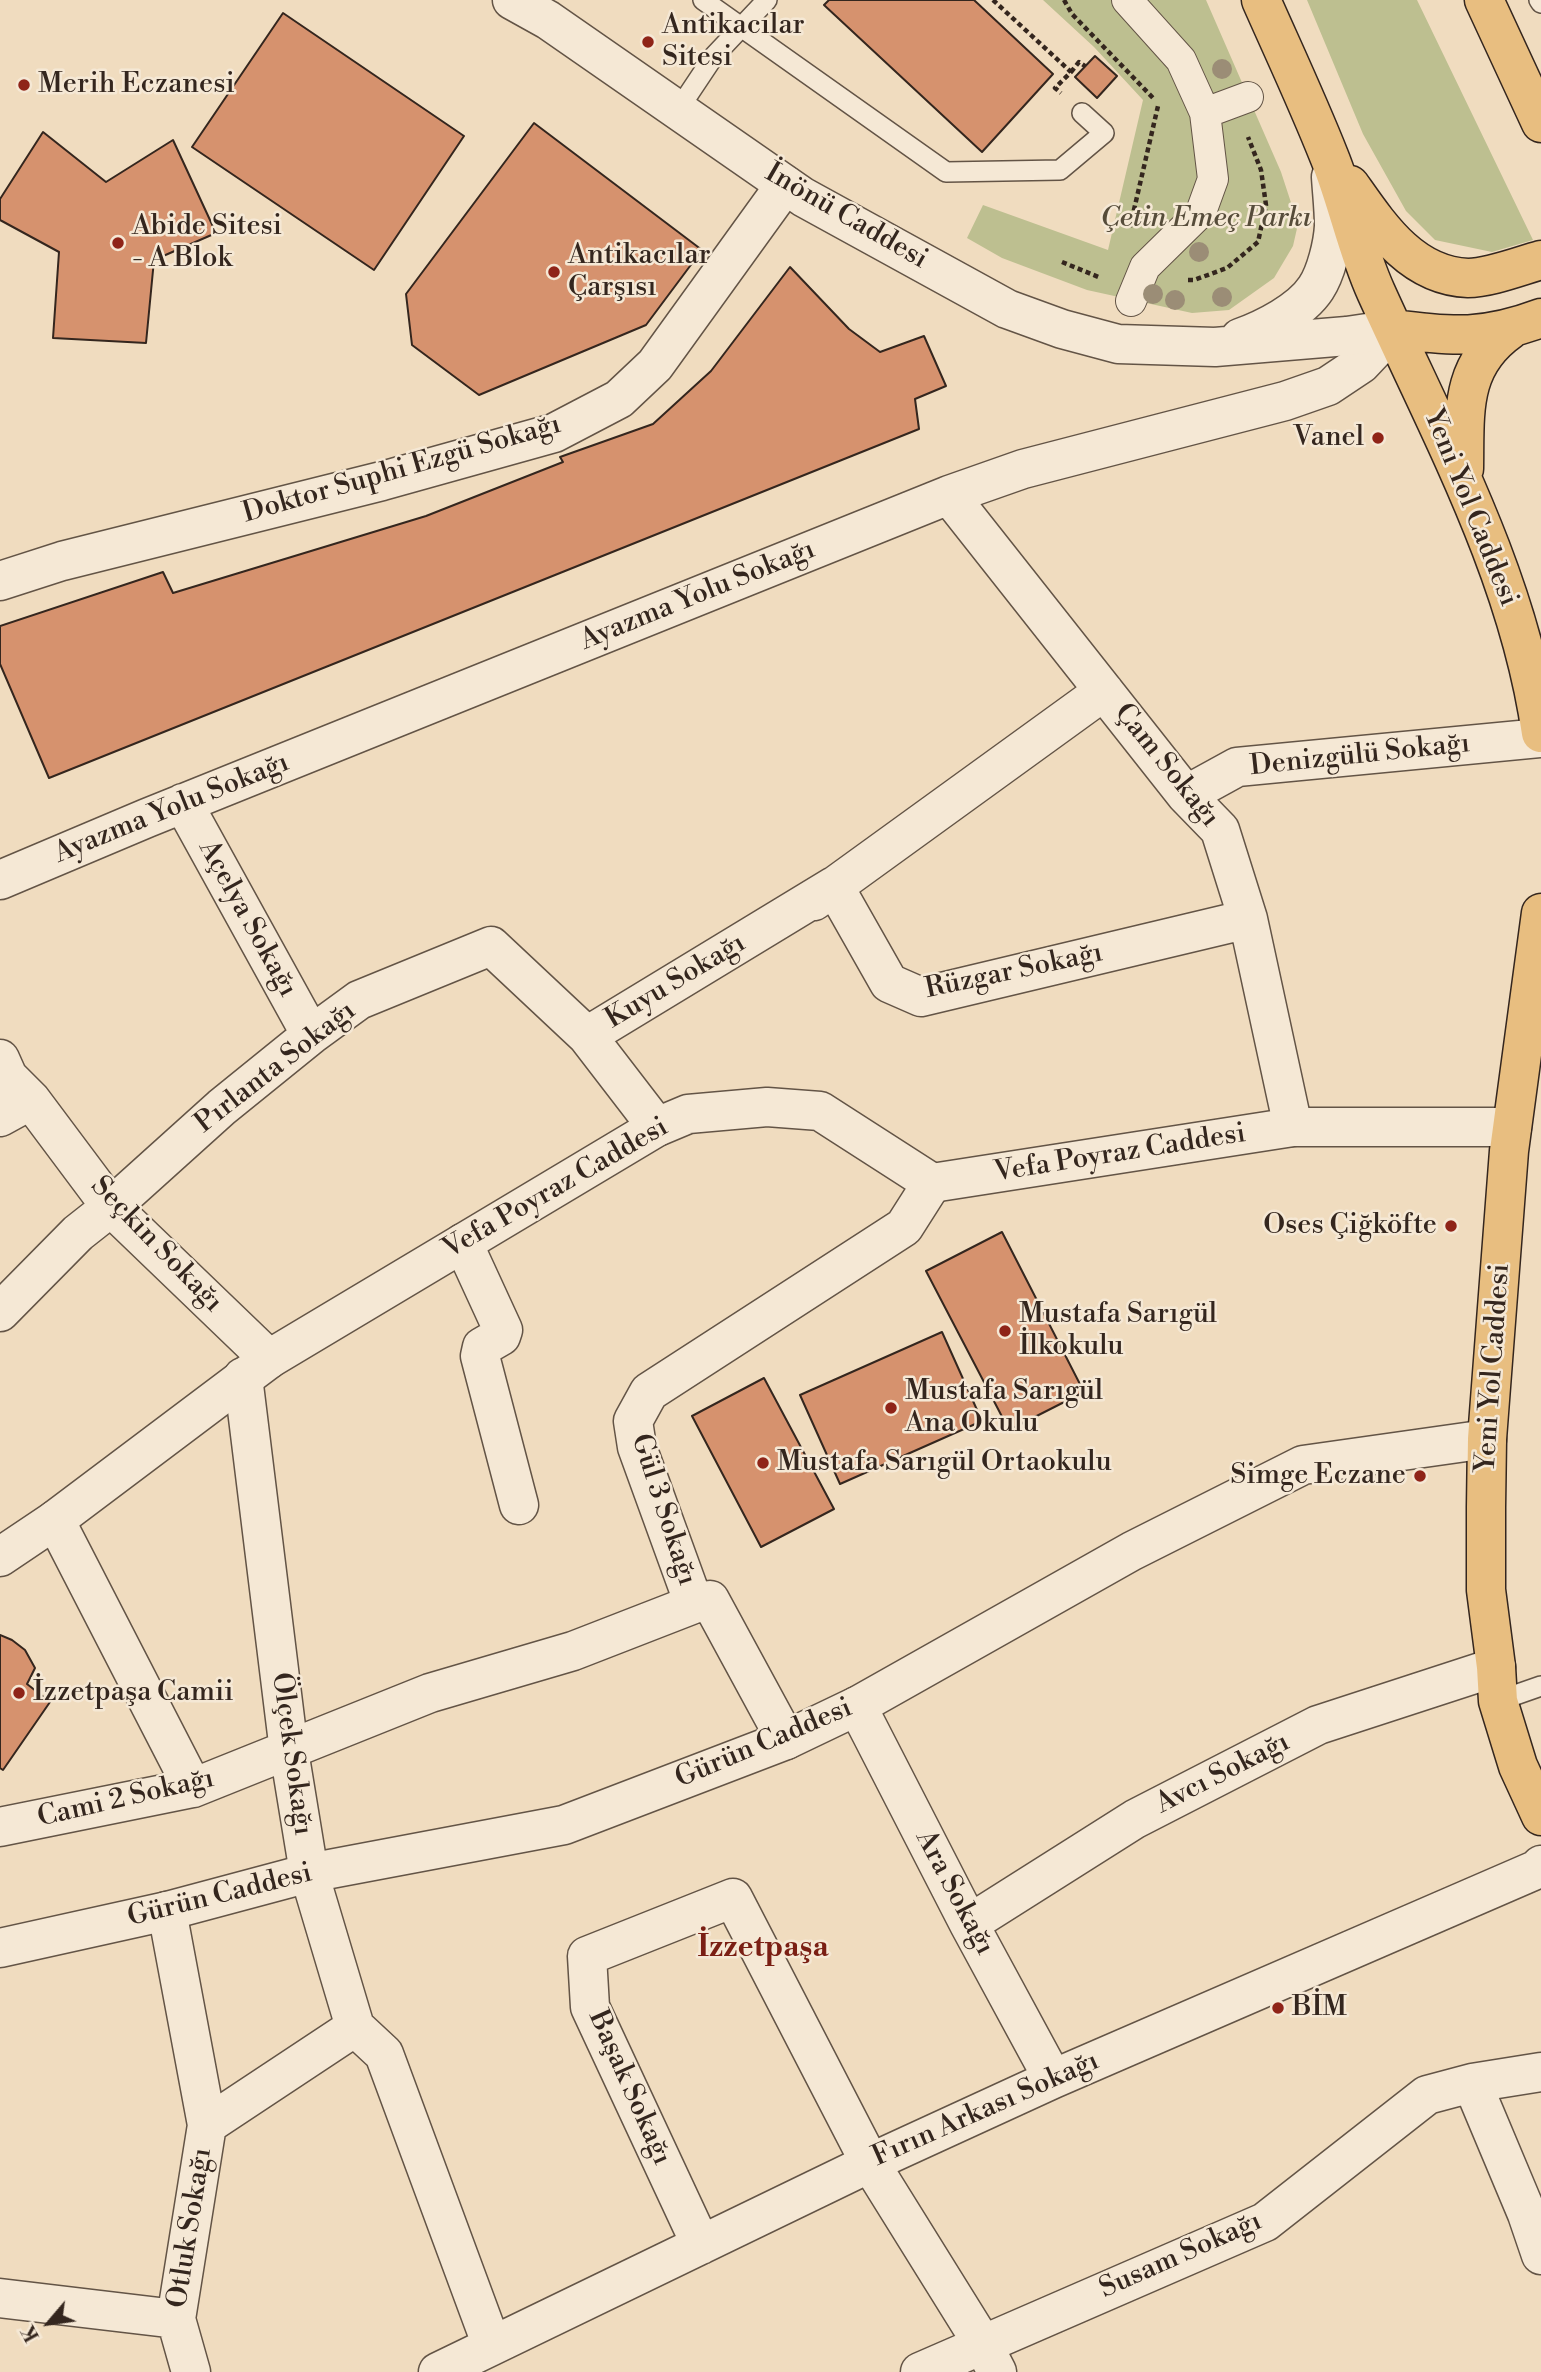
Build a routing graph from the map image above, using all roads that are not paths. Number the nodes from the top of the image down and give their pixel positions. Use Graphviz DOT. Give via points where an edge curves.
graph roads {
  1 [pos="512,0"];
  2 [pos="703,0"];
  3 [pos="767,0"];
  4 [pos="1128,0"];
  5 [pos="1261,0"];
  6 [pos="1468,0"];
  7 [pos="1484,0"];
  8 [pos="741,28"];
  9 [pos="1248,97"];
  10 [pos="1533,107"];
  11 [pos="678,110"];
  12 [pos="1082,113"];
  13 [pos="1205,113"];
  14 [pos="1330,158"];
  15 [pos="785,185"];
  16 [pos="1541,260"];
  17 [pos="1131,301"];
  18 [pos="1526,324"];
  19 [pos="1394,329"];
  20 [pos="1215,347"];
  21 [pos="1464,480"];
  22 [pos="949,495"];
  23 [pos="0,580"];
  24 [pos="1104,691"];
  25 [pos="1541,736"];
  26 [pos="1186,795"];
  27 [pos="183,803"];
  28 [pos="0,880"];
  29 [pos="834,886"];
  30 [pos="1541,913"];
  31 [pos="1248,919"];
  32 [pos="311,1035"];
  33 [pos="587,1036"];
  34 [pos="0,1059"];
  35 [pos="15,1108"];
  36 [pos="657,1127"];
  37 [pos="1293,1127"];
  38 [pos="1512,1127"];
  39 [pos="932,1183"];
  40 [pos="111,1207"];
  41 [pos="463,1243"];
  42 [pos="0,1312"];
  43 [pos="256,1368"];
  44 [pos="1487,1439"];
  45 [pos="519,1505"];
  46 [pos="55,1520"];
  47 [pos="0,1557"];
  48 [pos="694,1604"];
  49 [pos="1497,1684"];
  50 [pos="1541,1686"];
  51 [pos="857,1706"];
  52 [pos="786,1740"];
  53 [pos="289,1751"];
  54 [pos="193,1788"];
  55 [pos="1541,1816"];
  56 [pos="0,1827"];
  57 [pos="1541,1865"];
  58 [pos="309,1873"];
  59 [pos="167,1911"];
  60 [pos="969,1924"];
  61 [pos="0,1948"];
  62 [pos="355,2027"];
  63 [pos="1541,2072"];
  64 [pos="1053,2079"];
  65 [pos="1472,2083"];
  66 [pos="207,2125"];
  67 [pos="870,2163"];
  68 [pos="701,2245"];
  69 [pos="1541,2255"];
  70 [pos="0,2298"];
  71 [pos="176,2319"];
  72 [pos="492,2346"];
  73 [pos="989,2357"];
  74 [pos="191,2372"];
  75 [pos="438,2372"];
  76 [pos="920,2372"];
  1 -- 11 [label="street, İnönü Caddesi"];
  2 -- 8 [label="lane"];
  3 -- 8 [label="lane"];
  4 -- 13 [label="street" via="1181,60"];
  5 -- 14 [label="main road"];
  6 -- 10 [label="main road"];
  7 -- 10 [label="main road"];
  8 -- 11 [label="lane" via="713,56"];
  8 -- 12 [label="lane" via="946,172 1060,170 1104,133"];
  9 -- 13 [label="street"];
  11 -- 15 [label="street, İnönü Caddesi"];
  13 -- 17 [label="street" via="1213,179 1201,212 1145,267"];
  14 -- 16 [label="main road" via="1378,225 1407,255 1439,273 1469,278"];
  14 -- 19 [label="main road, Yeni Yol Caddesi" via="1368,272"];
  14 -- 20 [label="street, İnönü Caddesi" via="1334,228 1316,288 1262,330"];
  15 -- 20 [label="street, İnönü Caddesi" via="1007,309 1118,344"];
  15 -- 23 [label="street, Doktor Suphi Ezgü Sokağı" via="655,365 618,399 554,433"];
  18 -- 19 [label="main road" via="1475,336"];
  18 -- 21 [label="main road" via="1494,341 1471,377"];
  19 -- 20 [label="street, İnönü Caddesi"];
  19 -- 21 [label="main road, Yeni Yol Caddesi"];
  19 -- 22 [label="street, Ayazma Yolu Sokağı" via="1362,364 1328,386 1023,469"];
  21 -- 25 [label="main road, Yeni Yol Caddesi" via="1513,614 1535,691"];
  22 -- 24 [label="street, Çam Sokağı"];
  22 -- 27 [label="street, Ayazma Yolu Sokağı"];
  24 -- 26 [label="street, Çam Sokağı"];
  24 -- 29 [label="street, Kuyu Sokağı"];
  25 -- 26 [label="street, Denizgülü Sokağı" via="1237,767"];
  26 -- 31 [label="street, Çam Sokağı" via="1220,830"];
  27 -- 28 [label="street, Ayazma Yolu Sokağı"];
  27 -- 32 [label="street, Açelya Sokağı"];
  29 -- 31 [label="street, Rüzgar Sokağı" via="890,983 921,998"];
  29 -- 33 [label="street, Kuyu Sokağı" via="688,991"];
  30 -- 38 [label="main road, Yeni Yol Caddesi"];
  31 -- 37 [label="street, Çam Sokağı"];
  32 -- 33 [label="street, Pırlanta Sokağı" via="359,1000 491,946"];
  32 -- 40 [label="street, Pırlanta Sokağı"];
  33 -- 36 [label="street, Pırlanta Sokağı"];
  34 -- 35 [label="street, Seçkin Sokağı"];
  35 -- 40 [label="street, Seçkin Sokağı"];
  36 -- 39 [label="street, Vefa Poyraz Caddesi" via="688,1114 767,1107 820,1111"];
  36 -- 41 [label="street, Vefa Poyraz Caddesi"];
  37 -- 38 [label="street, Vefa Poyraz Caddesi"];
  37 -- 39 [label="street, Vefa Poyraz Caddesi"];
  38 -- 44 [label="main road, Yeni Yol Caddesi"];
  39 -- 48 [label="street, Gül 3 Sokağı" via="904,1227 649,1392 634,1421 637,1447"];
  40 -- 42 [label="street, Pırlanta Sokağı" via="78,1233"];
  40 -- 43 [label="street, Seçkin Sokağı" via="222,1314"];
  41 -- 43 [label="street, Vefa Poyraz Caddesi"];
  41 -- 45 [label="street" via="503,1330 482,1347 480,1356"];
  43 -- 46 [label="street, Vefa Poyraz Caddesi"];
  43 -- 53 [label="street, Ölçek Sokağı"];
  44 -- 49 [label="main road, Yeni Yol Caddesi" via="1486,1590"];
  44 -- 51 [label="street, Gürün Caddesi" via="1303,1465 1132,1550"];
  46 -- 47 [label="street, Vefa Poyraz Caddesi"];
  46 -- 54 [label="street"];
  48 -- 52 [label="street, Gül 3 Sokağı" via="710,1600"];
  48 -- 53 [label="street, Cami 2 Sokağı" via="573,1651 430,1693"];
  49 -- 50 [label="lane"];
  49 -- 55 [label="main road, Yeni Yol Caddesi" via="1518,1766"];
  49 -- 60 [label="street, Avcı Sokağı" via="1318,1725 1135,1819"];
  51 -- 52 [label="street, Gürün Caddesi"];
  51 -- 60 [label="street, Ara Sokağı"];
  52 -- 58 [label="street, Gürün Caddesi" via="564,1825"];
  53 -- 54 [label="street, Cami 2 Sokağı"];
  53 -- 58 [label="street, Ölçek Sokağı"];
  54 -- 56 [label="street, Cami 2 Sokağı"];
  57 -- 64 [label="street, Fırın Arkası Sokağı"];
  58 -- 59 [label="street, Gürün Caddesi"];
  58 -- 62 [label="street, Ölçek Sokağı"];
  59 -- 61 [label="street, Gürün Caddesi"];
  59 -- 66 [label="street, Otluk Sokağı"];
  60 -- 64 [label="street, Ara Sokağı"];
  62 -- 66 [label="street, Otluk Sokağı"];
  62 -- 72 [label="street" via="384,2054"];
  63 -- 65 [label="street, Susam Sokağı"];
  64 -- 67 [label="street, Fırın Arkası Sokağı"];
  65 -- 69 [label="street"];
  65 -- 73 [label="street, Susam Sokağı" via="1427,2095 1265,2222"];
  66 -- 71 [label="street, Otluk Sokağı"];
  67 -- 68 [label="street, Fırın Arkası Sokağı"];
  67 -- 68 [label="street, Başak Sokağı" via="733,1899 587,1956 590,2007"];
  67 -- 73 [label="street"];
  68 -- 72 [label="street, Fırın Arkası Sokağı"];
  70 -- 71 [label="street"];
  71 -- 74 [label="street, Otluk Sokağı"];
  72 -- 75 [label="street, Fırın Arkası Sokağı"];
  73 -- 76 [label="street, Susam Sokağı"];
}
